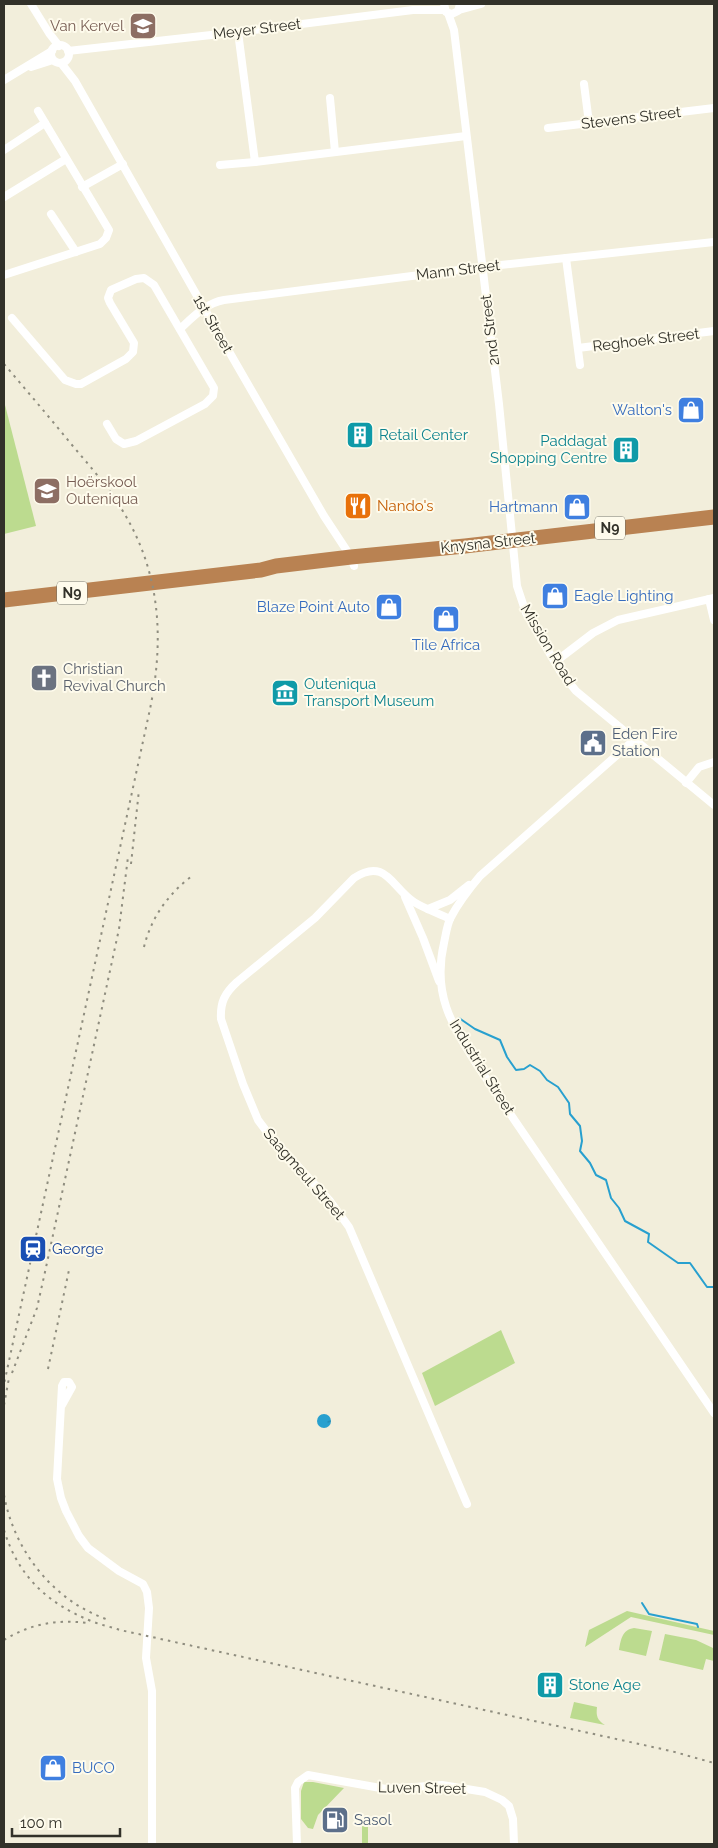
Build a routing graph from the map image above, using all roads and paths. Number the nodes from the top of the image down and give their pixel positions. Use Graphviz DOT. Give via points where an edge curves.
graph roads {
  1 [pos="31,4"];
  2 [pos="435,4"];
  3 [pos="481,4"];
  4 [pos="452,9"];
  5 [pos="412,10"];
  6 [pos="238,32"];
  7 [pos="55,49"];
  8 [pos="63,58"];
  9 [pos="19,70"];
  10 [pos="4,80"];
  11 [pos="584,84"];
  12 [pos="330,98"];
  13 [pos="714,108"];
  14 [pos="38,111"];
  15 [pos="45,123"];
  16 [pos="589,123"];
  17 [pos="548,128"];
  18 [pos="466,136"];
  19 [pos="4,150"];
  20 [pos="336,152"];
  21 [pos="66,159"];
  22 [pos="255,162"];
  23 [pos="122,164"];
  24 [pos="220,165"];
  25 [pos="82,187"];
  26 [pos="4,197"];
  27 [pos="51,214"];
  28 [pos="714,242"];
  29 [pos="76,252"];
  30 [pos="566,258"];
  31 [pos="482,267"];
  32 [pos="4,275"];
  33 [pos="204,308"];
  34 [pos="12,318"];
  35 [pos="180,329"];
  36 [pos="714,332"];
  37 [pos="578,348"];
  38 [pos="580,365"];
  39 [pos="107,424"];
  40 [pos="714,517"];
  41 [pos="714,525"];
  42 [pos="513,545"];
  43 [pos="353,562"];
  44 [pos="712,599"];
  45 [pos="4,601"];
  46 [pos="714,620"];
  47 [pos="554,662"];
  48 [pos="634,740"];
  49 [pos="714,762"];
  50 [pos="686,783"];
  51 [pos="714,806"];
  52 [pos="480,876"];
  53 [pos="403,893"];
  54 [pos="428,908"];
  55 [pos="450,919"];
  56 [pos="442,990"];
  57 [pos="62,1405"];
  58 [pos="714,1414"];
  59 [pos="467,1504"];
  60 [pos="152,1844"];
  61 [pos="297,1844"];
  62 [pos="514,1844"];
  1 -- 7 [label="street"];
  2 -- 5 [label="street, Meyer Street"];
  3 -- 4 [label="street, Meyer Street"];
  4 -- 5 [label="street, Meyer Street"];
  4 -- 18 [label="street, 2nd Street"];
  5 -- 6 [label="street, Meyer Street"];
  6 -- 8 [label="street, Meyer Street" via="102,47"];
  6 -- 22 [label="street"];
  7 -- 8 [label="street"];
  7 -- 8 [label="street" via="64,47"];
  7 -- 9 [label="street, Meyer Street"];
  8 -- 9 [label="street, Meyer Street"];
  8 -- 23 [label="street, 1st Street"];
  9 -- 10 [label="street, Meyer Street"];
  11 -- 16 [label="street"];
  12 -- 20 [label="street"];
  13 -- 16 [label="street, Stevens Street"];
  14 -- 15 [label="street"];
  15 -- 19 [label="street"];
  15 -- 21 [label="street"];
  16 -- 17 [label="street, Stevens Street"];
  18 -- 20 [label="street"];
  18 -- 31 [label="street, 2nd Street"];
  20 -- 22 [label="street"];
  21 -- 25 [label="street"];
  21 -- 26 [label="street"];
  22 -- 24 [label="street"];
  23 -- 25 [label="street"];
  23 -- 33 [label="street, 1st Street"];
  25 -- 29 [label="street" via="108,234 100,244"];
  27 -- 29 [label="street"];
  28 -- 30 [label="street, Mann Street"];
  29 -- 32 [label="street"];
  30 -- 31 [label="street, Mann Street"];
  30 -- 37 [label="street"];
  31 -- 33 [label="street, Mann Street" via="224,300"];
  31 -- 42 [label="street, 2nd Street"];
  33 -- 35 [label="street"];
  33 -- 43 [label="street, 1st Street"];
  34 -- 35 [label="street" via="65,380 76,384 86,382 133,352 134,343 108,298 115,287 136,279 149,280"];
  35 -- 39 [label="street" via="214,388 211,400 124,444 116,439"];
  36 -- 37 [label="street, Reghoek Street"];
  37 -- 38 [label="street"];
  40 -- 42 [label="highway, Knysna Street / N9"];
  41 -- 42 [label="highway, Knysna Street / N9"];
  42 -- 43 [label="highway, Knysna Street / N9"];
  42 -- 47 [label="street, Mission Road" via="522,604"];
  43 -- 45 [label="highway, Knysna Street / N9" via="276,566"];
  44 -- 46 [label="street"];
  44 -- 47 [label="street" via="618,620 593,633"];
  47 -- 48 [label="street, Mission Road" via="579,694"];
  48 -- 50 [label="street, Mission Road"];
  48 -- 52 [label="street, Industrial Street"];
  49 -- 50 [label="street" via="699,767"];
  50 -- 51 [label="street, Mission Road"];
  52 -- 54 [label="street" via="450,900"];
  52 -- 55 [label="street, Industrial Street"];
  53 -- 54 [label="street, Saagmeul Street" via="413,902"];
  53 -- 56 [label="street"];
  53 -- 59 [label="street, Saagmeul Street" via="392,880 379,872 365,872 354,878 315,918 228,991 220,1008 243,1084 258,1120 330,1200 349,1226"];
  54 -- 55 [label="street, Saagmeul Street"];
  55 -- 56 [label="street, Industrial Street" via="442,953"];
  56 -- 58 [label="street, Industrial Street" via="454,1028 479,1068"];
  57 -- 60 [label="street" via="58,1479 61,1498 73,1526 88,1548 146,1587 149,1608 146,1658 152,1691"];
  61 -- 62 [label="street, Luven Street" via="295,1788 308,1775 386,1788 442,1785 484,1792 510,1806"];
}
